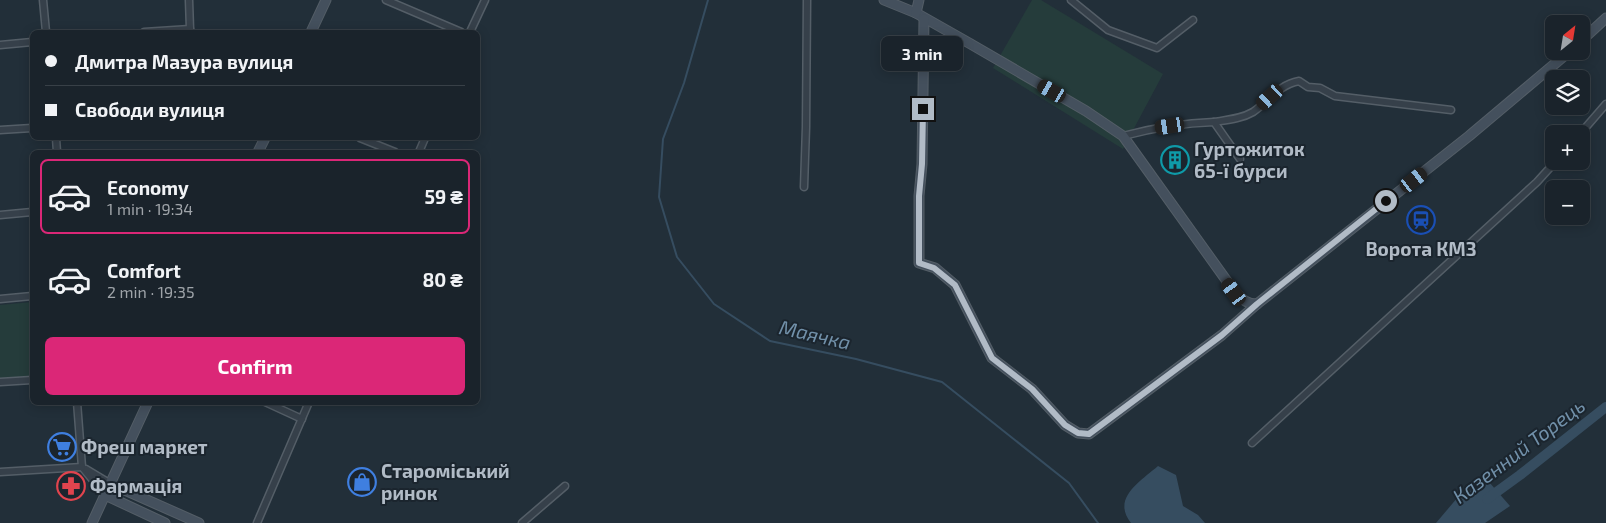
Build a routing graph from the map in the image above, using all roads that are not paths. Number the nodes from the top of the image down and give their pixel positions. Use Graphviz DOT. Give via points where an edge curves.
graph roads {
  1 [pos="43,0"];
  2 [pos="189,0"];
  3 [pos="326,0"];
  4 [pos="386,0"];
  5 [pos="484,0"];
  6 [pos="807,0"];
  7 [pos="884,0"];
  8 [pos="919,0"];
  9 [pos="1071,0"];
  10 [pos="916,13"];
  11 [pos="1606,18"];
  12 [pos="924,19"];
  13 [pos="1193,20"];
  14 [pos="46,30"];
  15 [pos="191,30"];
  16 [pos="312,30"];
  17 [pos="456,30"];
  18 [pos="471,30"];
  19 [pos="1590,33"];
  20 [pos="30,42"];
  21 [pos="0,45"];
  22 [pos="1559,60"];
  23 [pos="1606,104"];
  24 [pos="1451,110"];
  25 [pos="1214,122"];
  26 [pos="1588,125"];
  27 [pos="30,128"];
  28 [pos="0,130"];
  29 [pos="1123,136"];
  30 [pos="365,140"];
  31 [pos="390,150"];
  32 [pos="1240,159"];
  33 [pos="1548,170"];
  34 [pos="804,187"];
  35 [pos="30,212"];
  36 [pos="0,215"];
  37 [pos="30,296"];
  38 [pos="0,299"];
  39 [pos="1257,304"];
  40 [pos="30,380"];
  41 [pos="0,382"];
  42 [pos="77,405"];
  43 [pos="147,405"];
  44 [pos="272,405"];
  45 [pos="308,405"];
  46 [pos="302,419"];
  47 [pos="1252,443"];
  48 [pos="82,466"];
  49 [pos="0,472"];
  50 [pos="111,484"];
  51 [pos="565,486"];
  52 [pos="105,495"];
  53 [pos="92,523"];
  54 [pos="165,523"];
  55 [pos="199,523"];
  56 [pos="257,523"];
  57 [pos="522,523"];
  1 -- 14 [label="street"];
  2 -- 15 [label="street"];
  3 -- 16 [label="street"];
  4 -- 17 [label="street"];
  5 -- 18 [label="street"];
  6 -- 34 [label="street"];
  7 -- 10 [label="street"];
  8 -- 10 [label="street"];
  9 -- 13 [label="street" via="1108,30 1157,48"];
  10 -- 12 [label="street"];
  11 -- 19 [label="street"];
  12 -- 29 [label="street" via="1086,110"];
  12 -- 39 [label="street" via="919,263 934,268 955,285 992,358 1032,389 1065,425 1089,434 1222,335"];
  20 -- 21 [label="street"];
  22 -- 39 [label="street" via="1470,136"];
  23 -- 26 [label="street"];
  24 -- 25 [label="street" via="1335,96 1299,81 1280,88 1251,113"];
  25 -- 29 [label="street" via="1185,123"];
  25 -- 32 [label="street"];
  27 -- 28 [label="street"];
  29 -- 39 [label="street" via="1234,292 1244,302"];
  30 -- 31 [label="street"];
  33 -- 47 [label="street"];
  35 -- 36 [label="street"];
  37 -- 38 [label="street"];
  40 -- 41 [label="street"];
  42 -- 48 [label="street"];
  43 -- 50 [label="street"];
  44 -- 46 [label="street"];
  45 -- 46 [label="street"];
  46 -- 56 [label="street"];
  48 -- 49 [label="street"];
  48 -- 50 [label="street"];
  48 -- 52 [label="street"];
  50 -- 52 [label="street"];
  50 -- 55 [label="street"];
  51 -- 57 [label="street"];
  52 -- 53 [label="street"];
  52 -- 54 [label="street"];
}
